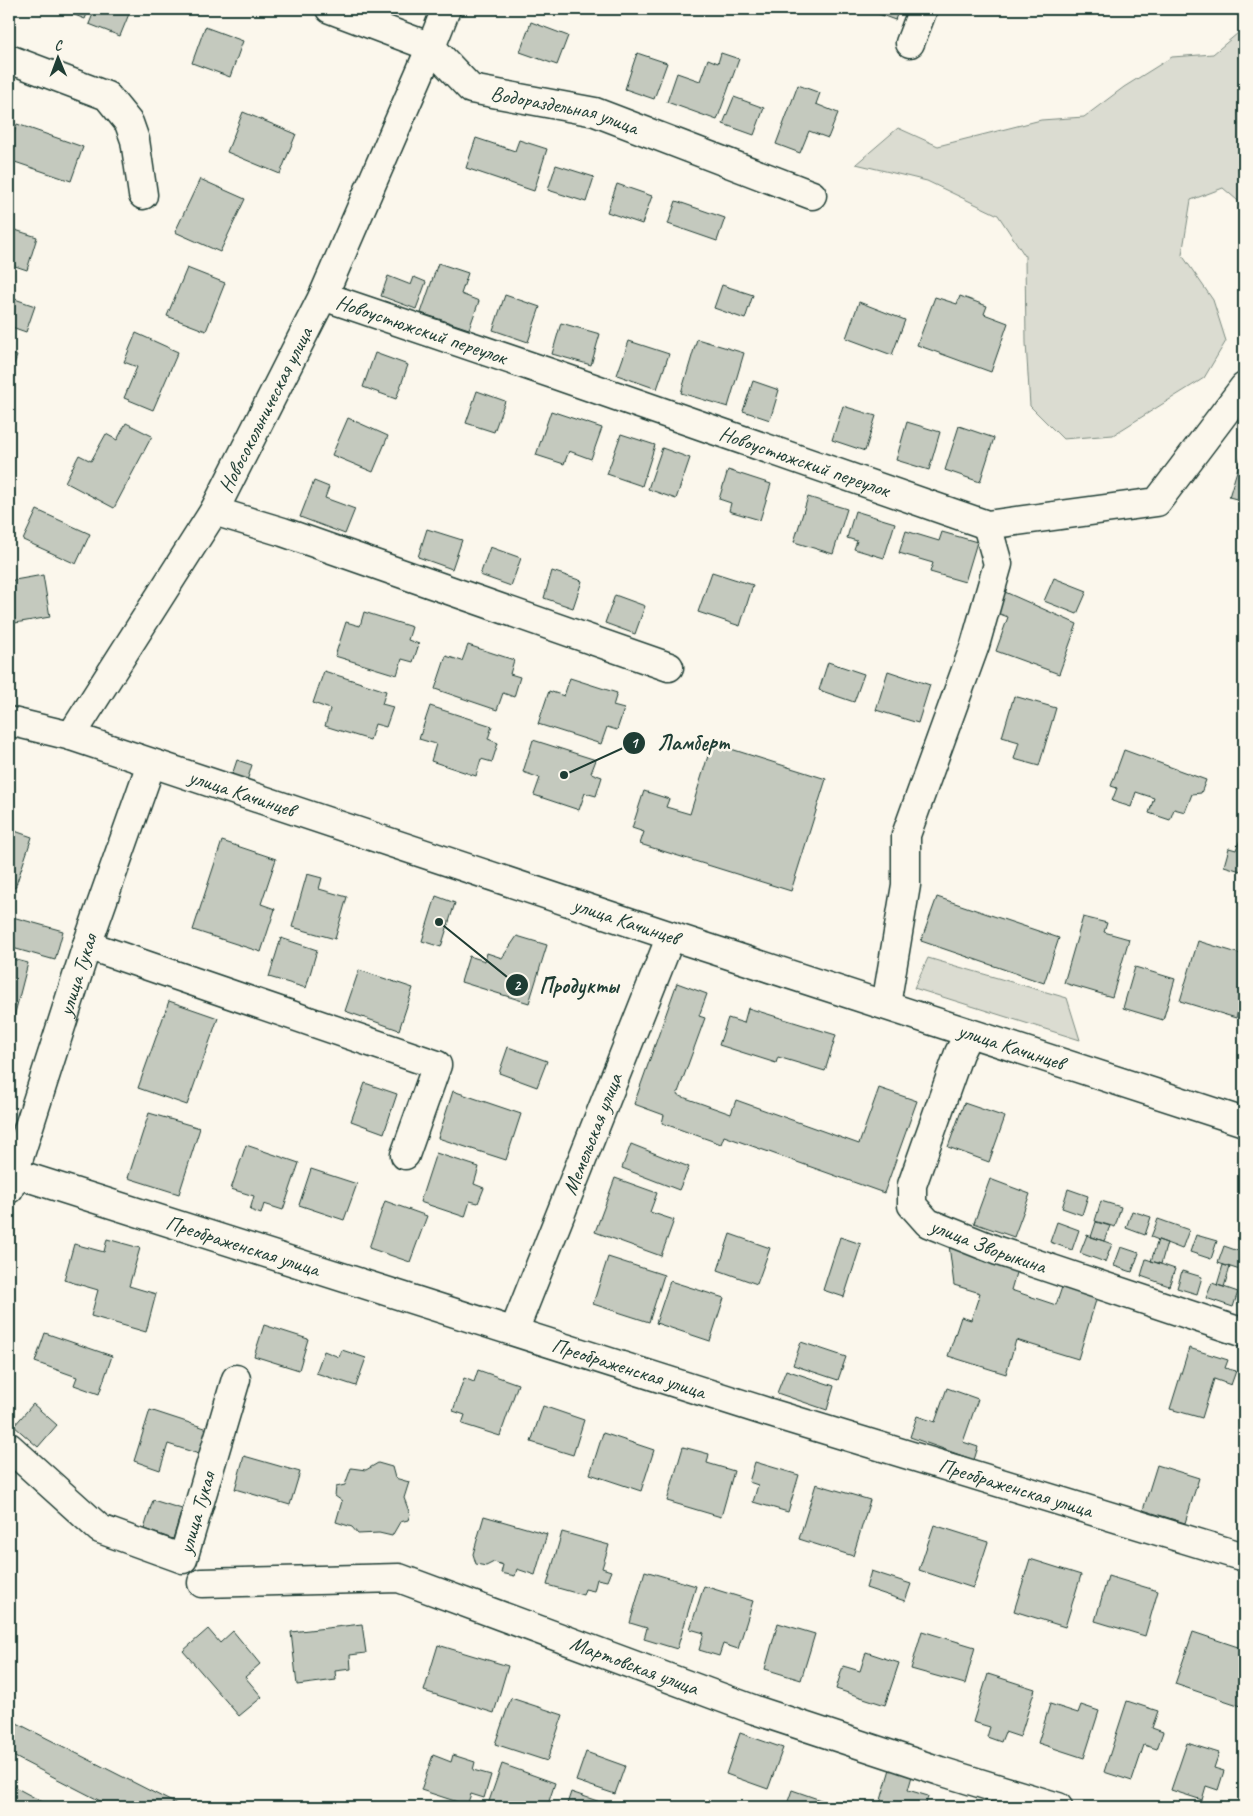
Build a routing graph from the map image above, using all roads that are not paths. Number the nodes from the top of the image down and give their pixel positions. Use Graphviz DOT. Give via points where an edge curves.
graph roads {
  1 [pos="330,9"];
  2 [pos="446,9"];
  3 [pos="923,9"];
  4 [pos="910,43"];
  5 [pos="431,47"];
  6 [pos="11,65"];
  7 [pos="143,195"];
  8 [pos="812,195"];
  9 [pos="323,296"];
  10 [pos="1244,387"];
  11 [pos="214,511"];
  12 [pos="987,525"];
  13 [pos="669,667"];
  14 [pos="9,721"];
  15 [pos="71,736"];
  16 [pos="151,764"];
  17 [pos="671,936"];
  18 [pos="87,945"];
  19 [pos="886,1005"];
  20 [pos="968,1033"];
  21 [pos="1244,1122"];
  22 [pos="405,1155"];
  23 [pos="12,1181"];
  24 [pos="514,1331"];
  25 [pos="1244,1333"];
  26 [pos="236,1379"];
  27 [pos="9,1447"];
  28 [pos="1244,1557"];
  29 [pos="202,1584"];
  30 [pos="1058,1807"];
  1 -- 5 [label="street, Водораздельная улица"];
  2 -- 5 [label="street, Новосокольническая улица"];
  3 -- 4 [label="street"];
  5 -- 8 [label="street, Водораздельная улица" via="471,89 594,112"];
  5 -- 9 [label="street, Новосокольническая улица"];
  6 -- 7 [label="street" via="107,96 129,123 135,140"];
  9 -- 11 [label="street, Новосокольническая улица"];
  9 -- 12 [label="street, Новоустюжский переулок"];
  10 -- 12 [label="street, Новоустюжский переулок" via="1157,502"];
  11 -- 13 [label="street" via="283,532"];
  11 -- 15 [label="street, Новосокольническая улица"];
  12 -- 19 [label="street" via="998,564 975,645 906,835 906,884"];
  14 -- 15 [label="street, улица Качинцев"];
  15 -- 16 [label="street, улица Качинцев"];
  16 -- 17 [label="street, улица Качинцев"];
  16 -- 18 [label="street, улица Тукая"];
  17 -- 19 [label="street, улица Качинцев"];
  17 -- 24 [label="street, Мемельская улица"];
  18 -- 22 [label="street" via="437,1065"];
  18 -- 23 [label="street, улица Тукая"];
  19 -- 20 [label="street, улица Качинцев"];
  20 -- 21 [label="street, улица Качинцев"];
  20 -- 25 [label="street, улица Зворыкина" via="912,1185 912,1205 928,1223 998,1251"];
  23 -- 24 [label="street, Преображенская улица"];
  24 -- 28 [label="street, Преображенская улица" via="766,1412"];
  26 -- 27 [label="street, улица Тукая" via="182,1559 100,1529"];
  29 -- 30 [label="street, Мартовская улица" via="400,1578 755,1710"];
}
